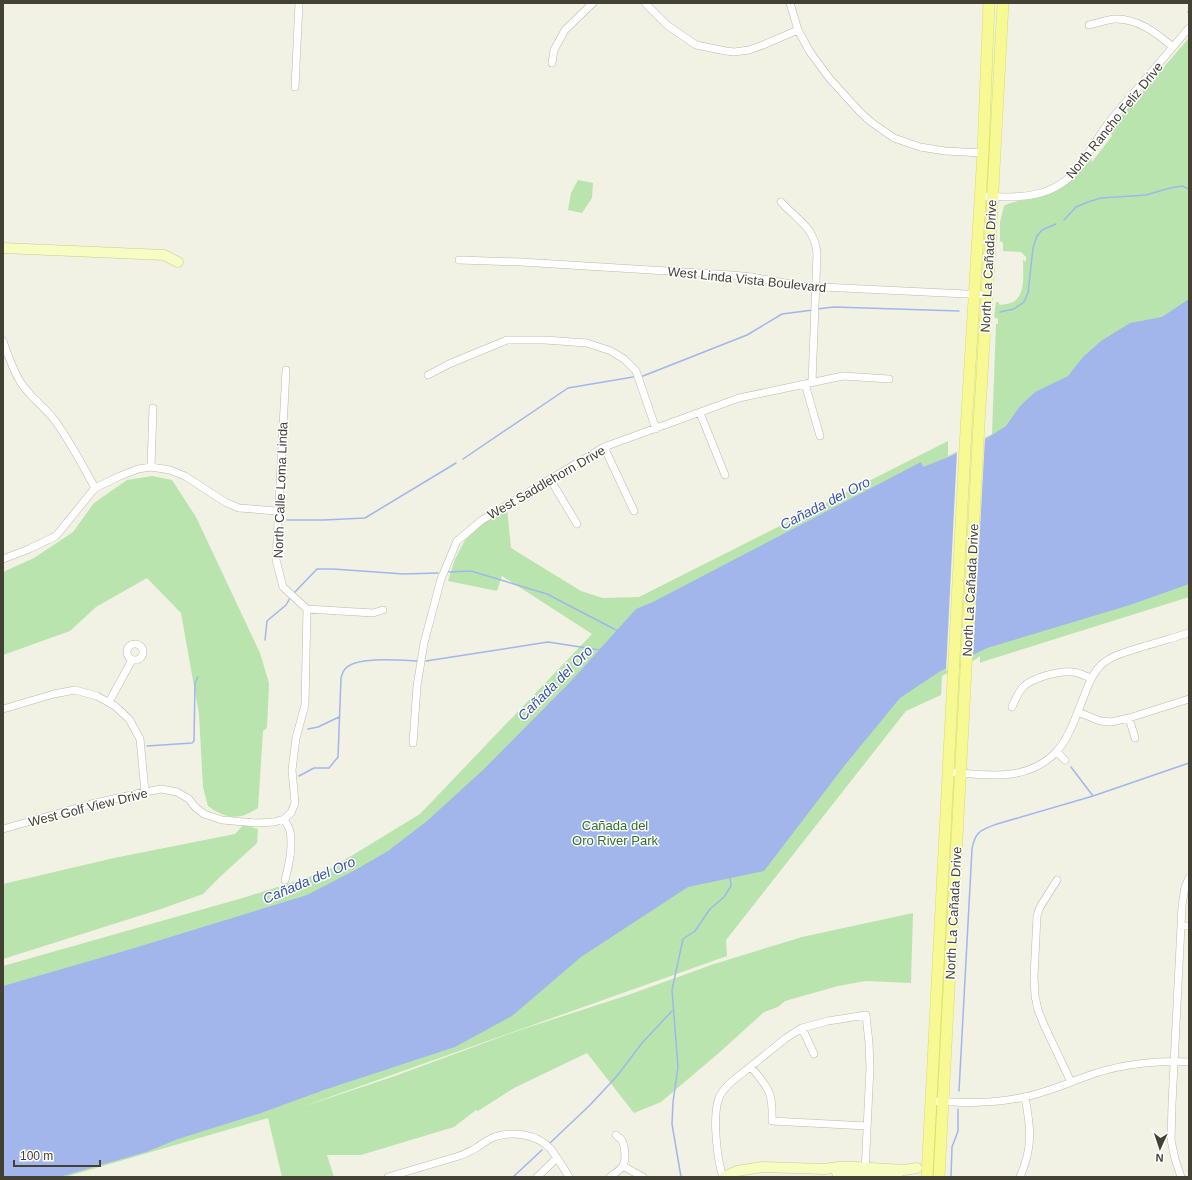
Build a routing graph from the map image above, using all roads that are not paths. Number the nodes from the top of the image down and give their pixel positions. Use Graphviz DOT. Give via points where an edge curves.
graph roads {
  1 [pos="299,3"];
  2 [pos="593,3"];
  3 [pos="645,3"];
  4 [pos="790,3"];
  5 [pos="989,3"];
  6 [pos="1003,3"];
  7 [pos="1090,25"];
  8 [pos="1189,28"];
  9 [pos="798,30"];
  10 [pos="1173,47"];
  11 [pos="552,62"];
  12 [pos="295,87"];
  13 [pos="983,153"];
  14 [pos="980,196"];
  15 [pos="992,197"];
  16 [pos="781,202"];
  17 [pos="3,248"];
  18 [pos="459,260"];
  19 [pos="178,262"];
  20 [pos="816,287"];
  21 [pos="975,295"];
  22 [pos="987,296"];
  23 [pos="3,341"];
  24 [pos="6,362"];
  25 [pos="286,370"];
  26 [pos="428,375"];
  27 [pos="889,379"];
  28 [pos="808,383"];
  29 [pos="153,408"];
  30 [pos="700,412"];
  31 [pos="656,429"];
  32 [pos="820,436"];
  33 [pos="604,447"];
  34 [pos="151,466"];
  35 [pos="725,476"];
  36 [pos="550,479"];
  37 [pos="95,488"];
  38 [pos="634,510"];
  39 [pos="277,511"];
  40 [pos="577,524"];
  41 [pos="3,559"];
  42 [pos="307,609"];
  43 [pos="383,610"];
  44 [pos="1189,632"];
  45 [pos="132,660"];
  46 [pos="1091,678"];
  47 [pos="1189,699"];
  48 [pos="109,702"];
  49 [pos="1012,707"];
  50 [pos="3,710"];
  51 [pos="1078,712"];
  52 [pos="1129,718"];
  53 [pos="1135,738"];
  54 [pos="413,742"];
  55 [pos="1057,752"];
  56 [pos="1066,760"];
  57 [pos="948,772"];
  58 [pos="960,773"];
  59 [pos="145,792"];
  60 [pos="284,819"];
  61 [pos="3,829"];
  62 [pos="1189,878"];
  63 [pos="285,880"];
  64 [pos="1057,880"];
  65 [pos="1181,926"];
  66 [pos="1189,926"];
  67 [pos="802,1028"];
  68 [pos="814,1054"];
  69 [pos="1175,1061"];
  70 [pos="1189,1062"];
  71 [pos="751,1067"];
  72 [pos="1072,1082"];
  73 [pos="1025,1097"];
  74 [pos="931,1101"];
  75 [pos="943,1102"];
  76 [pos="867,1126"];
  77 [pos="616,1135"];
  78 [pos="557,1158"];
  79 [pos="623,1166"];
  80 [pos="418,1168"];
  81 [pos="865,1171"];
  82 [pos="894,1173"];
  83 [pos="930,1174"];
  84 [pos="388,1177"];
  85 [pos="420,1177"];
  86 [pos="538,1177"];
  87 [pos="569,1177"];
  88 [pos="610,1177"];
  89 [pos="643,1177"];
  90 [pos="724,1177"];
  91 [pos="1020,1177"];
  92 [pos="1181,1177"];
  1 -- 12 [label="street"];
  2 -- 11 [label="street" via="565,30 554,50"];
  3 -- 9 [label="street" via="667,25 696,45 726,51 756,48"];
  4 -- 9 [label="street"];
  5 -- 13 [label="main road, North La Cañada Drive"];
  6 -- 15 [label="main road, North La Cañada Drive"];
  7 -- 10 [label="street" via="1115,19 1133,22 1153,31"];
  8 -- 10 [label="street, North Rancho Feliz Drive"];
  9 -- 13 [label="street" via="830,80 861,113 894,138 920,147"];
  10 -- 15 [label="street, North Rancho Feliz Drive" via="1114,116 1080,166 1068,179 1037,195"];
  13 -- 14 [label="main road, North La Cañada Drive"];
  14 -- 15 [label="street, North Rancho Feliz Drive"];
  14 -- 21 [label="main road, North La Cañada Drive"];
  15 -- 22 [label="main road, North La Cañada Drive"];
  16 -- 20 [label="street" via="803,223 814,238 817,254"];
  17 -- 19 [label="street" via="164,255"];
  18 -- 20 [label="street, West Linda Vista Boulevard" via="514,261 732,275"];
  20 -- 21 [label="street, West Linda Vista Boulevard"];
  20 -- 28 [label="street"];
  21 -- 22 [label="street, West Linda Vista Boulevard"];
  21 -- 57 [label="main road, North La Cañada Drive"];
  22 -- 58 [label="main road, North La Cañada Drive"];
  23 -- 24 [label="street"];
  24 -- 37 [label="street" via="55,421"];
  25 -- 39 [label="street, North Calle Loma Linda"];
  26 -- 31 [label="street" via="507,340 587,343 612,351 636,371"];
  27 -- 28 [label="street, West Saddlehorn Drive" via="843,376"];
  28 -- 30 [label="street, West Saddlehorn Drive" via="739,398"];
  28 -- 32 [label="street"];
  29 -- 34 [label="street"];
  30 -- 31 [label="street, West Saddlehorn Drive"];
  30 -- 35 [label="street"];
  31 -- 33 [label="street, West Saddlehorn Drive"];
  33 -- 36 [label="street, West Saddlehorn Drive"];
  33 -- 38 [label="street"];
  34 -- 37 [label="street" via="120,476"];
  34 -- 39 [label="street" via="185,476 239,508"];
  36 -- 40 [label="street"];
  36 -- 54 [label="street, West Saddlehorn Drive" via="482,520 457,541 441,579 424,642 417,686"];
  37 -- 41 [label="street" via="56,536"];
  39 -- 42 [label="street, North Calle Loma Linda" via="276,560 284,587"];
  42 -- 43 [label="street" via="373,613"];
  42 -- 60 [label="street" via="305,705 296,738 292,770 295,803 291,813"];
  44 -- 46 [label="street" via="1114,656 1100,666"];
  45 -- 48 [label="street"];
  46 -- 49 [label="street" via="1081,673 1064,672 1034,680 1023,687"];
  46 -- 51 [label="street"];
  47 -- 52 [label="street"];
  48 -- 50 [label="street" via="75,690"];
  48 -- 59 [label="street" via="129,719 140,739"];
  51 -- 52 [label="street" via="1106,721"];
  51 -- 55 [label="street"];
  52 -- 53 [label="street"];
  55 -- 56 [label="street"];
  55 -- 58 [label="street" via="1039,766 1022,772 1004,775"];
  57 -- 58 [label="street"];
  57 -- 74 [label="main road, North La Cañada Drive"];
  58 -- 75 [label="main road, North La Cañada Drive"];
  59 -- 60 [label="street, West Golf View Drive" via="161,789 177,792 189,799 204,814 222,820 257,823"];
  59 -- 61 [label="street, West Golf View Drive" via="91,804"];
  60 -- 63 [label="street" via="290,830 291,844"];
  62 -- 65 [label="street" via="1182,906"];
  64 -- 72 [label="street" via="1037,916 1035,996 1044,1025"];
  65 -- 66 [label="street"];
  65 -- 69 [label="street"];
  67 -- 68 [label="street"];
  67 -- 71 [label="street"];
  67 -- 76 [label="street" via="866,1015 870,1053"];
  69 -- 70 [label="street"];
  69 -- 72 [label="street" via="1124,1066"];
  69 -- 92 [label="street" via="1171,1140"];
  71 -- 76 [label="street" via="765,1084 771,1097 772,1121"];
  71 -- 90 [label="street" via="725,1088 717,1107 717,1146 719,1165"];
  72 -- 73 [label="street"];
  73 -- 75 [label="street" via="1005,1101"];
  73 -- 91 [label="street" via="1030,1138 1028,1154"];
  74 -- 75 [label="street"];
  74 -- 83 [label="main road, North La Cañada Drive"];
  75 -- 83 [label="main road, North La Cañada Drive"];
  76 -- 81 [label="street"];
  77 -- 79 [label="street" via="624,1146"];
  78 -- 80 [label="street" via="550,1148 537,1139 512,1134 494,1137 469,1152"];
  78 -- 86 [label="street"];
  78 -- 87 [label="street"];
  79 -- 88 [label="street"];
  79 -- 89 [label="street"];
  80 -- 84 [label="street"];
  80 -- 85 [label="street"];
  81 -- 82 [label="street"];
  81 -- 90 [label="street" via="839,1167 762,1167 737,1171"];
  82 -- 83 [label="street" via="905,1166"];
}
